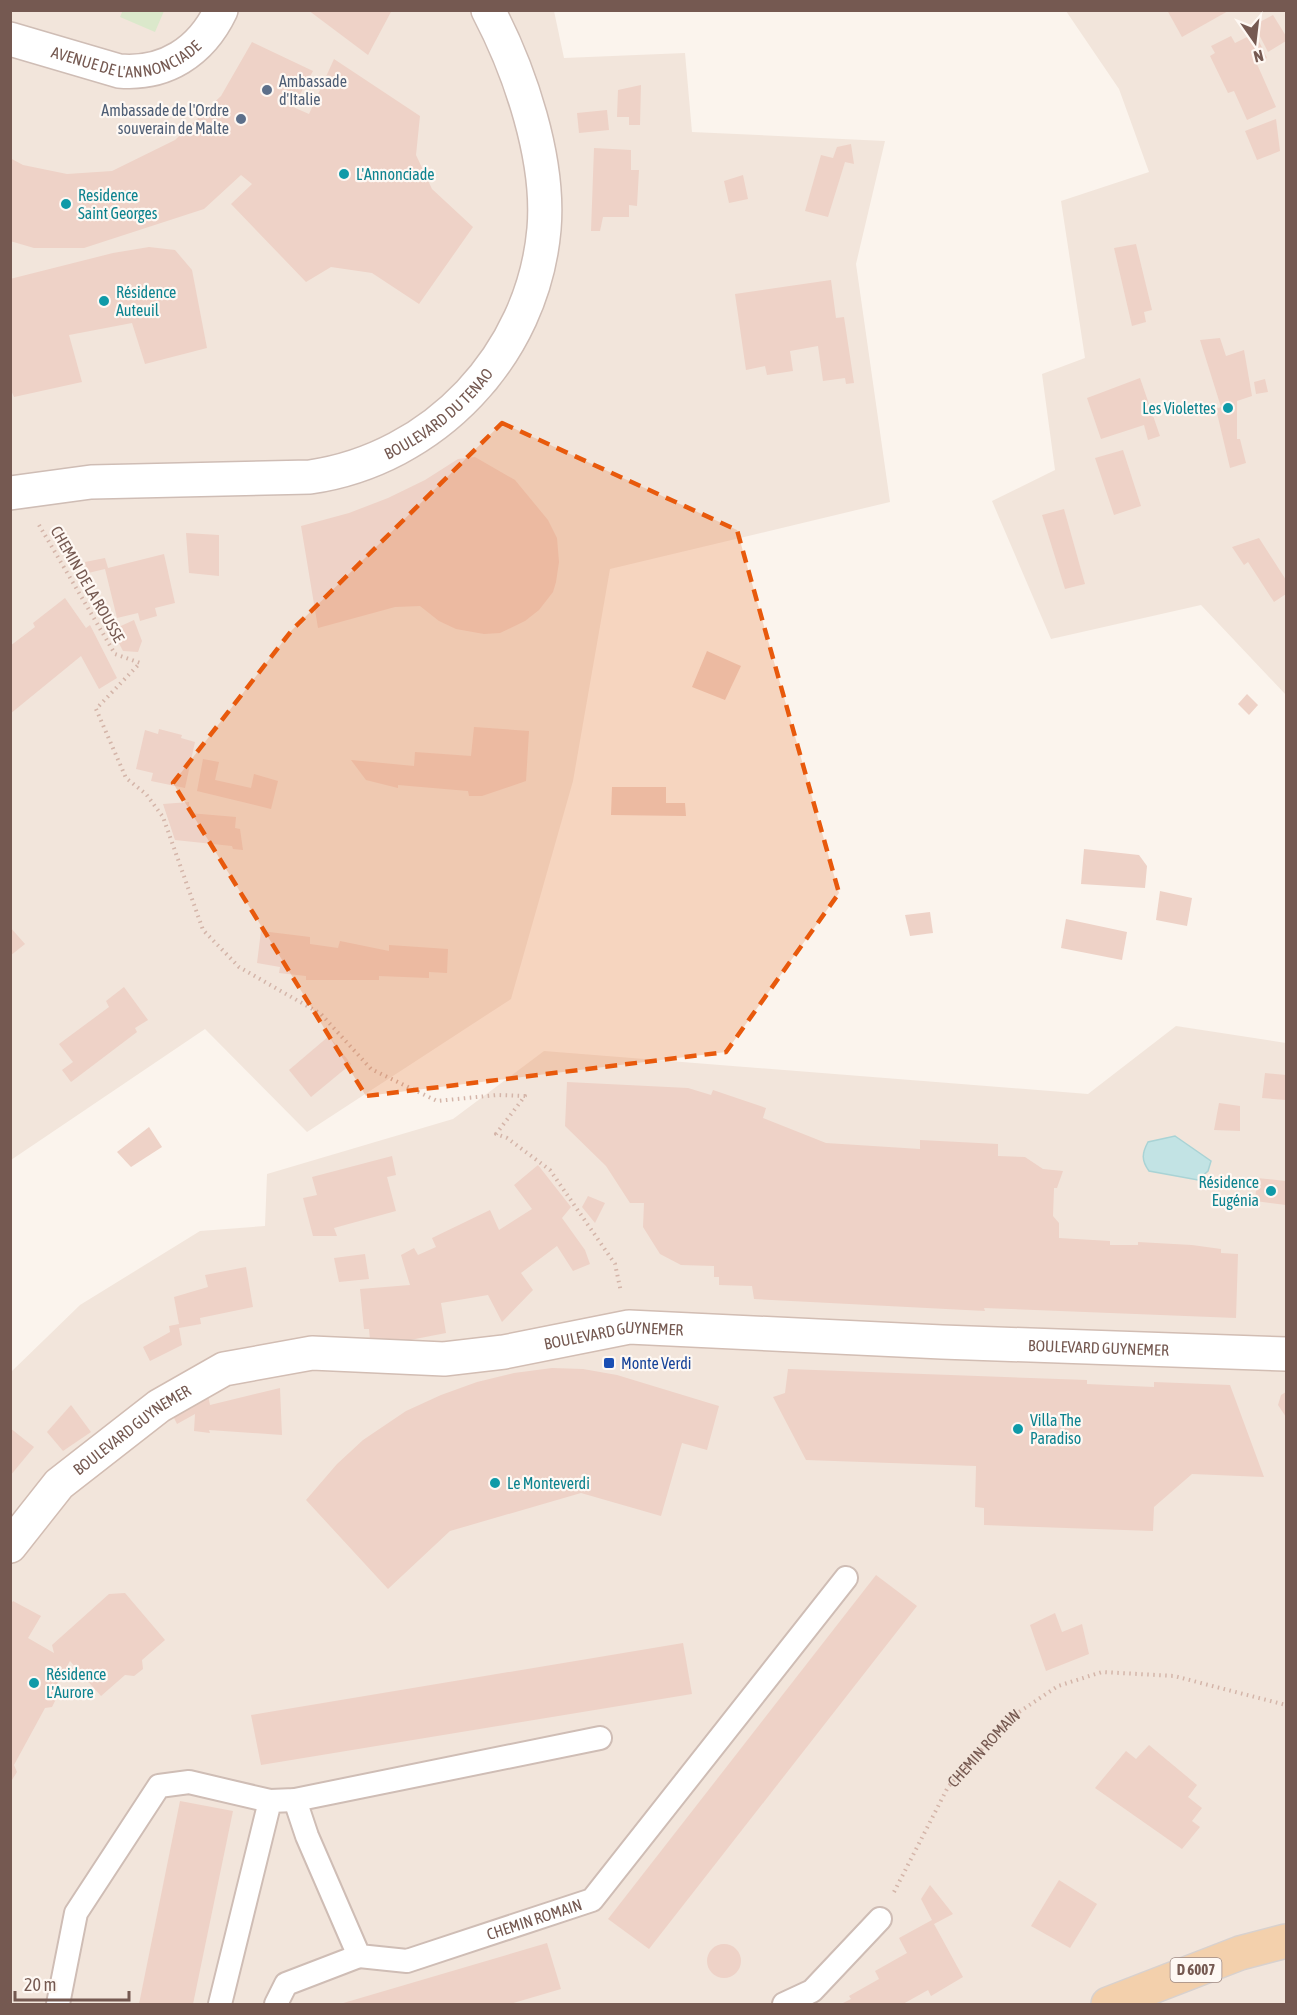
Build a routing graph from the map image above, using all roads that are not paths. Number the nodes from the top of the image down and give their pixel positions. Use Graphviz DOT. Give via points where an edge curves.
graph roads {
  1 [pos="221,10"];
  2 [pos="488,10"];
  3 [pos="10,39"];
  4 [pos="15,492"];
  5 [pos="1287,1354"];
  6 [pos="10,1546"];
  7 [pos="846,1578"];
  8 [pos="600,1738"];
  9 [pos="295,1800"];
  10 [pos="270,1801"];
  11 [pos="880,1919"];
  12 [pos="1287,1941"];
  13 [pos="359,1956"];
  14 [pos="58,2004"];
  15 [pos="220,2004"];
  16 [pos="276,2004"];
  17 [pos="783,2004"];
  18 [pos="1108,2004"];
  1 -- 3 [label="main road, AVENUE DE L'ANNONCIADE" via="206,38 191,51 144,71 119,71"];
  2 -- 4 [label="main road, BOULEVARD DU TENAO" via="521,84 532,120 544,228 537,266 519,322 502,354 458,406 396,451 334,474 91,482"];
  5 -- 6 [label="main road, BOULEVARD GUYNEMER" via="629,1328 504,1352 444,1359 312,1353 224,1369 159,1406 59,1484"];
  7 -- 13 [label="lane, CHEMIN ROMAIN" via="592,1900 407,1961"];
  8 -- 9 [label="lane"];
  9 -- 10 [label="lane"];
  9 -- 13 [label="lane"];
  10 -- 14 [label="lane" via="189,1782 159,1786 76,1913"];
  10 -- 15 [label="lane"];
  11 -- 17 [label="lane" via="812,1991"];
  12 -- 18 [label="main road, D 6007" via="1240,1953"];
  13 -- 16 [label="lane, CHEMIN ROMAIN" via="286,1984"];
}
